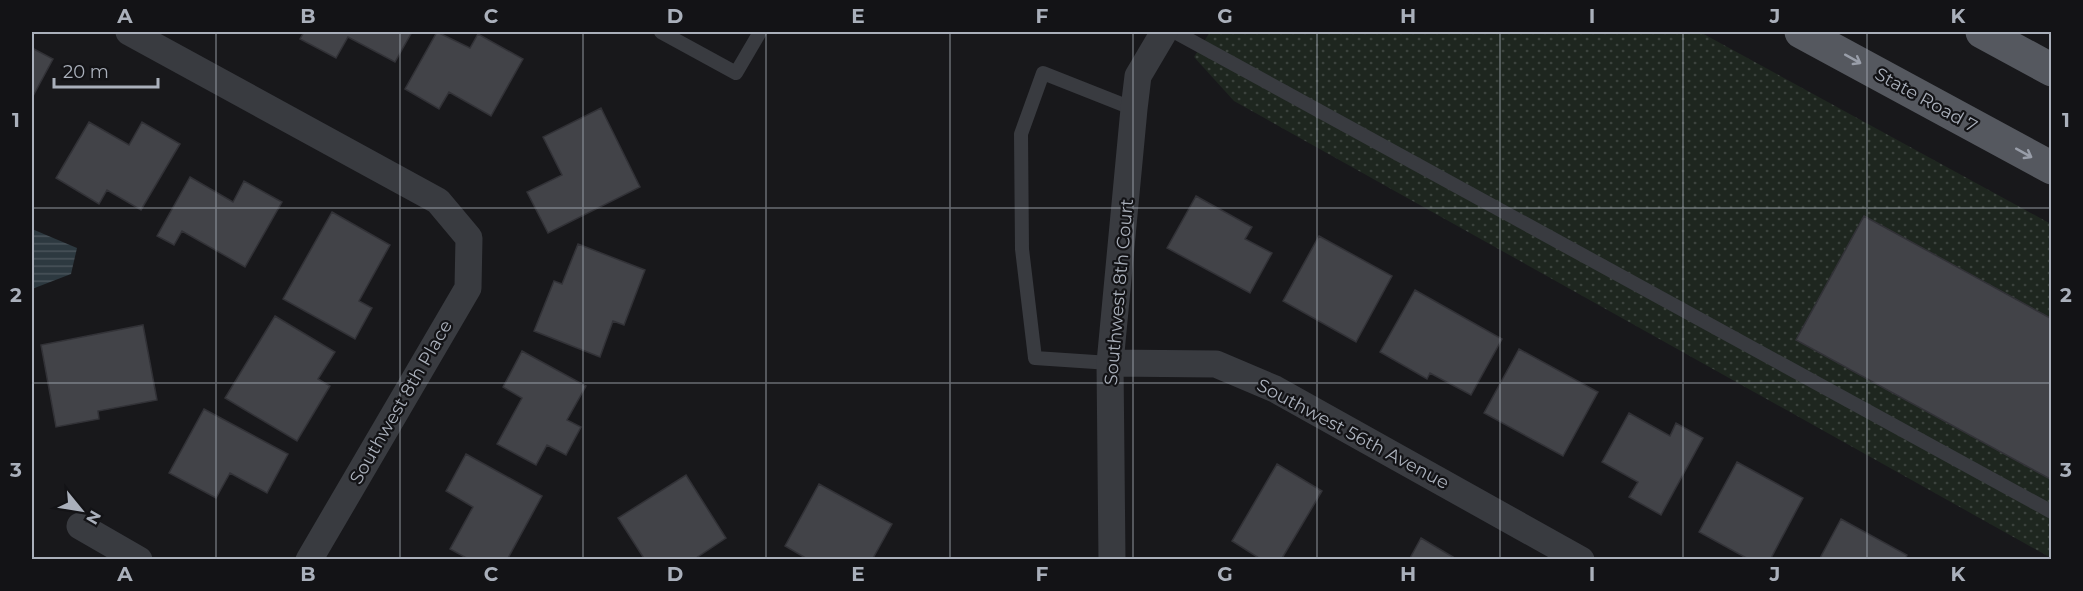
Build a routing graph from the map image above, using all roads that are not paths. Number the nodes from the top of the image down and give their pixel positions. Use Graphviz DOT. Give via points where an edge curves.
graph roads {
  1 [pos="129,32"];
  2 [pos="662,32"];
  3 [pos="760,32"];
  4 [pos="1164,32"];
  5 [pos="1174,32"];
  6 [pos="1801,32"];
  7 [pos="1982,32"];
  8 [pos="2044,61"];
  9 [pos="1134,109"];
  10 [pos="2052,168"];
  11 [pos="1110,363"];
  12 [pos="2052,512"];
  13 [pos="80,526"];
  14 [pos="1581,559"];
  15 [pos="139,560"];
  16 [pos="309,560"];
  17 [pos="1112,560"];
  1 -- 16 [label="street, Southwest 8th Place" via="438,201 469,238 468,288"];
  2 -- 3 [label="lane" via="736,73"];
  4 -- 9 [label="street, Southwest 8th Court" via="1138,76"];
  5 -- 12 [label="lane"];
  6 -- 10 [label="main road, State Road 7, one-way"];
  7 -- 8 [label="main road"];
  9 -- 11 [label="street, Southwest 8th Court"];
  9 -- 11 [label="lane" via="1043,73 1021,134 1022,249 1035,358"];
  11 -- 14 [label="street, Southwest 56th Avenue" via="1216,364 1275,389"];
  11 -- 17 [label="street, Southwest 8th Court"];
  13 -- 15 [label="street"];
}
